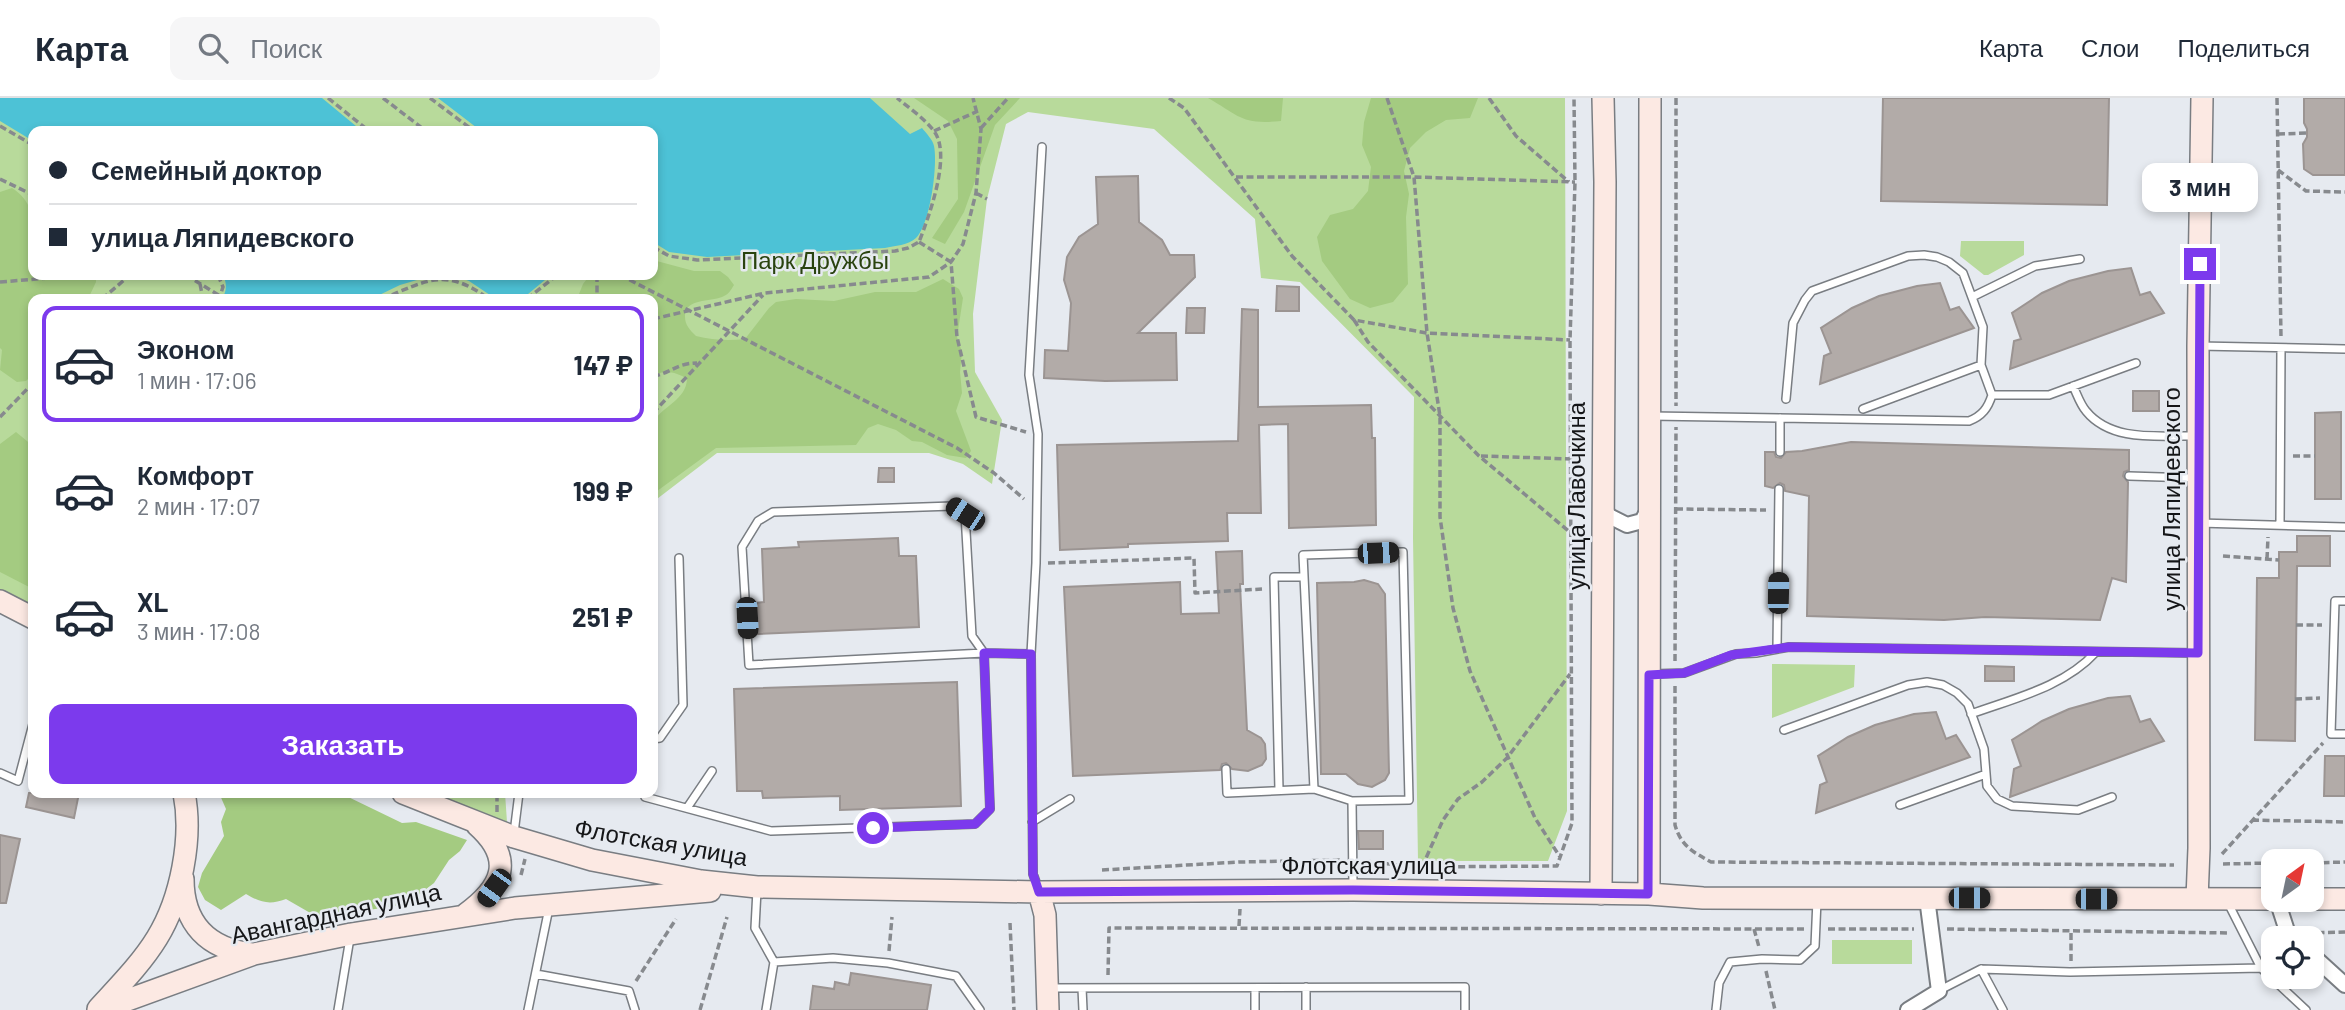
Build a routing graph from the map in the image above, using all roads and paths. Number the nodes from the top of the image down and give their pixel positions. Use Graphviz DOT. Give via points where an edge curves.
graph roads {
  1 [pos="328,98"];
  2 [pos="383,98"];
  3 [pos="430,98"];
  4 [pos="897,98"];
  5 [pos="973,98"];
  6 [pos="1007,98"];
  7 [pos="1170,98"];
  8 [pos="1388,98"];
  9 [pos="1489,98"];
  10 [pos="1574,98"];
  11 [pos="1603,98"];
  12 [pos="1650,98"];
  13 [pos="2202,98"];
  14 [pos="2277,98"];
  15 [pos="978,111"];
  16 [pos="0,126"];
  17 [pos="363,126"];
  18 [pos="419,126"];
  19 [pos="467,126"];
  20 [pos="981,129"];
  21 [pos="934,131"];
  22 [pos="2307,133"];
  23 [pos="2277,134"];
  24 [pos="28,142"];
  25 [pos="1042,146"];
  26 [pos="2278,170"];
  27 [pos="1236,177"];
  28 [pos="1414,177"];
  29 [pos="0,179"];
  30 [pos="1569,182"];
  31 [pos="1576,182"];
  32 [pos="2345,192"];
  33 [pos="28,193"];
  34 [pos="976,193"];
  35 [pos="987,199"];
  36 [pos="919,242"];
  37 [pos="658,250"];
  38 [pos="2080,258"];
  39 [pos="951,262"];
  40 [pos="28,280"];
  41 [pos="124,280"];
  42 [pos="194,280"];
  43 [pos="434,280"];
  44 [pos="446,280"];
  45 [pos="550,280"];
  46 [pos="630,280"];
  47 [pos="0,282"];
  48 [pos="200,284"];
  49 [pos="765,293"];
  50 [pos="108,294"];
  51 [pos="202,294"];
  52 [pos="217,294"];
  53 [pos="395,294"];
  54 [pos="482,294"];
  55 [pos="533,294"];
  56 [pos="1972,297"];
  57 [pos="694,311"];
  58 [pos="658,318"];
  59 [pos="1354,320"];
  60 [pos="731,330"];
  61 [pos="1427,333"];
  62 [pos="1570,340"];
  63 [pos="2198,346"];
  64 [pos="2281,348"];
  65 [pos="2345,349"];
  66 [pos="697,363"];
  67 [pos="2136,363"];
  68 [pos="1981,365"];
  69 [pos="658,376"];
  70 [pos="2073,386"];
  71 [pos="28,388"];
  72 [pos="1992,395"];
  73 [pos="1786,399"];
  74 [pos="658,407"];
  75 [pos="1863,409"];
  76 [pos="1440,416"];
  77 [pos="1650,416"];
  78 [pos="0,417"];
  79 [pos="1780,418"];
  80 [pos="1038,434"];
  81 [pos="2198,436"];
  82 [pos="1780,452"];
  83 [pos="1479,456"];
  84 [pos="2315,456"];
  85 [pos="2280,457"];
  86 [pos="1572,459"];
  87 [pos="2129,476"];
  88 [pos="2199,478"];
  89 [pos="1779,489"];
  90 [pos="1603,506"];
  91 [pos="1650,506"];
  92 [pos="1676,509"];
  93 [pos="1037,510"];
  94 [pos="1764,510"];
  95 [pos="2198,523"];
  96 [pos="2268,524"];
  97 [pos="2280,524"];
  98 [pos="2345,527"];
  99 [pos="1571,533"];
  100 [pos="2223,556"];
  101 [pos="680,558"];
  102 [pos="2267,559"];
  103 [pos="2279,560"];
  104 [pos="1036,563"];
  105 [pos="1304,577"];
  106 [pos="1274,588"];
  107 [pos="0,601"];
  108 [pos="2345,601"];
  109 [pos="28,615"];
  110 [pos="2296,625"];
  111 [pos="2334,625"];
  112 [pos="1777,648"];
  113 [pos="2096,652"];
  114 [pos="984,653"];
  115 [pos="2198,653"];
  116 [pos="1031,654"];
  117 [pos="1572,672"];
  118 [pos="1649,675"];
  119 [pos="2332,698"];
  120 [pos="2295,699"];
  121 [pos="1971,715"];
  122 [pos="1784,730"];
  123 [pos="2331,734"];
  124 [pos="2345,734"];
  125 [pos="658,738"];
  126 [pos="28,743"];
  127 [pos="1507,758"];
  128 [pos="1226,769"];
  129 [pos="712,771"];
  130 [pos="0,773"];
  131 [pos="1986,774"];
  132 [pos="1314,789"];
  133 [pos="1279,790"];
  134 [pos="2112,797"];
  135 [pos="187,798"];
  136 [pos="415,798"];
  137 [pos="497,798"];
  138 [pos="518,798"];
  139 [pos="649,798"];
  140 [pos="1070,799"];
  141 [pos="1352,801"];
  142 [pos="1900,805"];
  143 [pos="687,808"];
  144 [pos="497,814"];
  145 [pos="2252,820"];
  146 [pos="472,822"];
  147 [pos="1032,822"];
  148 [pos="2345,822"];
  149 [pos="514,837"];
  150 [pos="2222,854"];
  151 [pos="1560,857"];
  152 [pos="1353,860"];
  153 [pos="2345,862"];
  154 [pos="2261,863"];
  155 [pos="2324,863"];
  156 [pos="2223,864"];
  157 [pos="183,865"];
  158 [pos="1422,867"];
  159 [pos="1099,870"];
  160 [pos="757,887"];
  161 [pos="1353,890"];
  162 [pos="1039,892"];
  163 [pos="1601,894"];
  164 [pos="1648,894"];
  165 [pos="1817,898"];
  166 [pos="1927,898"];
  167 [pos="2197,899"];
  168 [pos="2226,899"];
  169 [pos="2261,899"];
  170 [pos="2324,899"];
  171 [pos="2345,899"];
  172 [pos="550,904"];
  173 [pos="466,914"];
  174 [pos="727,917"];
  175 [pos="892,917"];
  176 [pos="676,919"];
  177 [pos="1010,923"];
  178 [pos="1817,929"];
  179 [pos="1931,929"];
  180 [pos="2071,932"];
  181 [pos="2345,932"];
  182 [pos="2242,933"];
  183 [pos="351,934"];
  184 [pos="2324,934"];
  185 [pos="254,954"];
  186 [pos="774,962"];
  187 [pos="888,963"];
  188 [pos="2324,966"];
  189 [pos="2261,968"];
  190 [pos="1981,969"];
  191 [pos="2070,972"];
  192 [pos="536,975"];
  193 [pos="2345,985"];
  194 [pos="1306,987"];
  195 [pos="1047,988"];
  196 [pos="1082,988"];
  197 [pos="1108,988"];
  198 [pos="1255,988"];
  199 [pos="2284,989"];
  200 [pos="629,991"];
  201 [pos="1939,991"];
  202 [pos="99,1010"];
  203 [pos="338,1010"];
  204 [pos="528,1010"];
  205 [pos="635,1010"];
  206 [pos="700,1010"];
  207 [pos="766,1010"];
  208 [pos="980,1010"];
  209 [pos="1014,1010"];
  210 [pos="1048,1010"];
  211 [pos="1083,1010"];
  212 [pos="1255,1010"];
  213 [pos="1306,1010"];
  214 [pos="1465,1010"];
  215 [pos="1716,1010"];
  216 [pos="1908,1010"];
  217 [pos="2003,1010"];
  218 [pos="2306,1010"];
  1 -- 17 [label="path"];
  2 -- 18 [label="path"];
  3 -- 19 [label="path"];
  4 -- 21 [label="path"];
  5 -- 15 [label="path"];
  6 -- 20 [label="path"];
  7 -- 27 [label="path" via="1184,108"];
  8 -- 28 [label="path"];
  9 -- 30 [label="path" via="1516,136"];
  10 -- 31 [label="path"];
  11 -- 90 [label="main road, улица Лавочкина"];
  12 -- 77 [label="main road"];
  13 -- 63 [label="main road, улица Ляпидевского"];
  14 -- 23 [label="path"];
  15 -- 20 [label="path"];
  15 -- 21 [label="path"];
  16 -- 24 [label="path"];
  20 -- 34 [label="path"];
  21 -- 36 [label="path" via="940,148 937,184"];
  22 -- 23 [label="path"];
  23 -- 26 [label="path"];
  25 -- 80 [label="lane" via="1029,375"];
  26 -- 32 [label="path" via="2306,191"];
  26 -- 64 [label="path"];
  27 -- 28 [label="path"];
  27 -- 59 [label="path" via="1292,256"];
  28 -- 30 [label="path"];
  28 -- 61 [label="path"];
  29 -- 33 [label="path"];
  30 -- 31 [label="path"];
  31 -- 62 [label="path"];
  34 -- 35 [label="path"];
  34 -- 39 [label="path" via="963,244"];
  36 -- 37 [label="path" via="895,251 697,260"];
  36 -- 39 [label="path"];
  38 -- 56 [label="lane" via="2020,271"];
  39 -- 49 [label="path" via="929,277"];
  39 -- 80 [label="path" via="957,337 976,417"];
  40 -- 47 [label="path"];
  41 -- 50 [label="path"];
  42 -- 48 [label="path"];
  43 -- 53 [label="path"];
  44 -- 54 [label="path"];
  45 -- 55 [label="path"];
  46 -- 57 [label="path"];
  48 -- 51 [label="path"];
  48 -- 52 [label="path"];
  49 -- 57 [label="path"];
  49 -- 60 [label="path"];
  56 -- 68 [label="lane" via="1984,330"];
  56 -- 73 [label="lane" via="1963,273 1949,262 1924,255 1908,256 1812,291 1793,323"];
  57 -- 58 [label="path"];
  57 -- 60 [label="path"];
  59 -- 61 [label="path"];
  59 -- 76 [label="path" via="1368,342"];
  60 -- 66 [label="path"];
  60 -- 93 [label="path" via="957,448"];
  61 -- 62 [label="path"];
  61 -- 76 [label="path"];
  62 -- 86 [label="path"];
  63 -- 64 [label="lane"];
  63 -- 81 [label="main road, улица Ляпидевского"];
  64 -- 65 [label="lane"];
  64 -- 85 [label="lane"];
  66 -- 69 [label="path" via="684,363"];
  66 -- 74 [label="path"];
  67 -- 70 [label="lane"];
  68 -- 72 [label="lane"];
  68 -- 75 [label="lane"];
  70 -- 72 [label="lane" via="2043,395"];
  70 -- 81 [label="lane" via="2084,409 2119,433"];
  71 -- 78 [label="path"];
  72 -- 79 [label="lane" via="1983,413 1969,421"];
  76 -- 83 [label="path"];
  76 -- 127 [label="path" via="1440,517 1453,608 1470,671"];
  77 -- 79 [label="lane"];
  77 -- 91 [label="main road"];
  79 -- 82 [label="lane"];
  80 -- 93 [label="lane"];
  81 -- 88 [label="main road, улица Ляпидевского"];
  83 -- 86 [label="path"];
  83 -- 99 [label="path"];
  84 -- 85 [label="path"];
  85 -- 97 [label="lane"];
  86 -- 99 [label="path"];
  87 -- 88 [label="lane"];
  88 -- 95 [label="main road, улица Ляпидевского"];
  89 -- 112 [label="lane"];
  90 -- 91 [label="street" via="1609,516 1627,525 1642,521"];
  90 -- 163 [label="main road, улица Лавочкина"];
  91 -- 118 [label="main road"];
  92 -- 94 [label="path"];
  93 -- 104 [label="lane"];
  95 -- 96 [label="lane"];
  95 -- 115 [label="main road, улица Ляпидевского"];
  96 -- 97 [label="lane"];
  96 -- 102 [label="path"];
  97 -- 98 [label="lane"];
  99 -- 117 [label="path"];
  100 -- 102 [label="path"];
  101 -- 125 [label="lane" via="683,705"];
  102 -- 103 [label="path"];
  104 -- 106 [label="path" via="1194,558 1195,593"];
  104 -- 116 [label="lane"];
  105 -- 106 [label="lane" via="1274,577"];
  105 -- 132 [label="lane"];
  105 -- 141 [label="lane" via="1303,555 1403,552 1409,800"];
  106 -- 133 [label="lane"];
  107 -- 109 [label="main road"];
  108 -- 111 [label="lane" via="2335,601"];
  110 -- 111 [label="path"];
  111 -- 119 [label="lane"];
  112 -- 113 [label="lane"];
  112 -- 118 [label="lane" via="1731,655 1691,672"];
  113 -- 115 [label="lane"];
  113 -- 121 [label="lane" via="2060,681"];
  114 -- 114 [label="lane" via="972,636 965,514 953,506 773,512 758,521 742,547 749,665"];
  114 -- 116 [label="lane"];
  114 -- 143 [label="lane" via="990,809 975,824 772,831"];
  115 -- 167 [label="main road, улица Ляпидевского"];
  116 -- 147 [label="lane"];
  117 -- 127 [label="path"];
  117 -- 151 [label="path" via="1572,823"];
  118 -- 164 [label="main road"];
  119 -- 120 [label="path"];
  119 -- 123 [label="lane"];
  121 -- 122 [label="lane" via="1962,697 1950,688 1917,683"];
  121 -- 131 [label="lane" via="1984,749"];
  123 -- 124 [label="lane"];
  123 -- 145 [label="path"];
  126 -- 130 [label="lane" via="18,780"];
  127 -- 151 [label="path" via="1535,818"];
  127 -- 158 [label="path" via="1458,799"];
  128 -- 133 [label="lane" via="1227,793"];
  129 -- 143 [label="lane"];
  131 -- 134 [label="lane" via="1990,791 2012,806 2078,810"];
  131 -- 142 [label="lane"];
  132 -- 133 [label="lane"];
  132 -- 141 [label="lane"];
  135 -- 157 [label="main road, Авангардная улица"];
  136 -- 146 [label="main road, Флотская улица"];
  137 -- 144 [label="path"];
  138 -- 149 [label="lane"];
  139 -- 143 [label="lane"];
  140 -- 147 [label="lane"];
  141 -- 152 [label="lane"];
  145 -- 148 [label="path"];
  145 -- 150 [label="path"];
  146 -- 149 [label="main road, Флотская улица"];
  146 -- 173 [label="main road, Флотская улица" via="496,846 500,861 499,875 485,900"];
  147 -- 162 [label="lane" via="1033,874"];
  149 -- 160 [label="main road, Флотская улица" via="592,860"];
  151 -- 158 [label="path" via="1557,866"];
  152 -- 158 [label="path"];
  152 -- 159 [label="path"];
  152 -- 161 [label="lane"];
  153 -- 155 [label="path"];
  154 -- 156 [label="path"];
  157 -- 185 [label="main road" via="183,896 201,933 232,952"];
  157 -- 202 [label="main road, Авангардная улица" via="158,937"];
  160 -- 162 [label="main road, Флотская улица"];
  160 -- 172 [label="main road, Авангардная улица"];
  160 -- 186 [label="lane" via="755,928"];
  161 -- 162 [label="main road, Флотская улица"];
  161 -- 163 [label="main road, Флотская улица"];
  162 -- 195 [label="main road" via="1045,915"];
  163 -- 164 [label="main road, Флотская улица"];
  164 -- 165 [label="main road, Флотская улица"];
  165 -- 166 [label="main road, Флотская улица"];
  165 -- 178 [label="lane"];
  166 -- 167 [label="main road, Флотская улица"];
  166 -- 179 [label="street"];
  167 -- 168 [label="main road, Флотская улица"];
  168 -- 169 [label="main road, Флотская улица"];
  168 -- 182 [label="lane"];
  170 -- 171 [label="main road"];
  172 -- 173 [label="main road, Авангардная улица"];
  172 -- 192 [label="lane"];
  173 -- 183 [label="main road, Авангардная улица"];
  174 -- 206 [label="path"];
  175 -- 187 [label="path"];
  176 -- 200 [label="path"];
  177 -- 209 [label="path"];
  178 -- 179 [label="path"];
  178 -- 197 [label="path" via="1109,928"];
  178 -- 215 [label="lane" via="1815,946 1800,960 1730,962 1719,983"];
  179 -- 180 [label="path"];
  179 -- 201 [label="street"];
  180 -- 182 [label="path"];
  180 -- 191 [label="path"];
  181 -- 184 [label="path"];
  182 -- 189 [label="lane"];
  183 -- 185 [label="main road, Авангардная улица"];
  183 -- 203 [label="lane"];
  185 -- 202 [label="main road, Авангардная улица"];
  186 -- 187 [label="lane" via="833,958"];
  186 -- 207 [label="lane"];
  187 -- 208 [label="lane" via="956,976"];
  188 -- 193 [label="street"];
  189 -- 191 [label="lane"];
  190 -- 191 [label="lane"];
  190 -- 201 [label="lane"];
  190 -- 217 [label="lane"];
  192 -- 200 [label="lane"];
  192 -- 204 [label="lane"];
  194 -- 198 [label="lane"];
  194 -- 213 [label="lane"];
  194 -- 214 [label="lane" via="1465,987"];
  195 -- 196 [label="lane"];
  195 -- 210 [label="main road"];
  196 -- 197 [label="lane"];
  196 -- 211 [label="lane"];
  197 -- 198 [label="lane"];
  198 -- 212 [label="lane"];
  199 -- 218 [label="lane"];
  200 -- 205 [label="lane"];
  201 -- 216 [label="street"];
}
